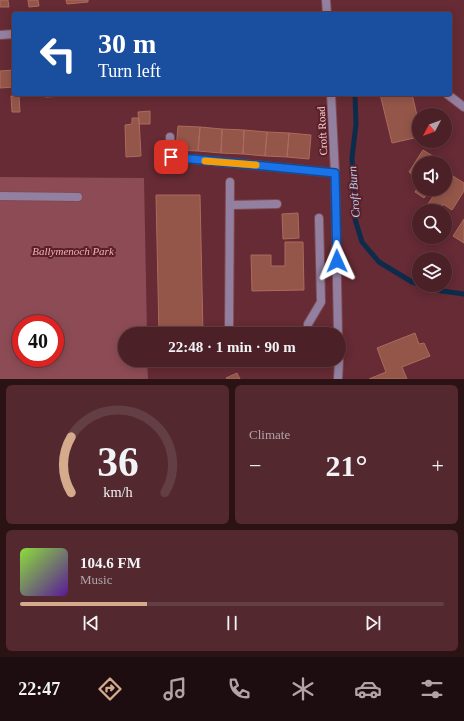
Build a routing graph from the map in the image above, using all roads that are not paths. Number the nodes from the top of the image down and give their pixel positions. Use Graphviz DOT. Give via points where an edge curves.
graph roads {
  1 [pos="326,0"];
  2 [pos="326,12"];
  3 [pos="12,34"];
  4 [pos="0,35"];
  5 [pos="331,96"];
  6 [pos="450,96"];
  7 [pos="464,107"];
  8 [pos="170,136"];
  9 [pos="335,173"];
  10 [pos="230,182"];
  11 [pos="0,196"];
  12 [pos="78,197"];
  13 [pos="276,204"];
  14 [pos="230,205"];
  15 [pos="319,218"];
  16 [pos="229,327"];
  17 [pos="308,327"];
  18 [pos="338,327"];
  19 [pos="339,367"];
  20 [pos="338,379"];
  1 -- 2 [label="street"];
  3 -- 4 [label="street"];
  5 -- 9 [label="street, Croft Road"];
  6 -- 7 [label="street"];
  8 -- 9 [label="street" via="171,157"];
  9 -- 18 [label="street, Croft Road"];
  10 -- 14 [label="street"];
  11 -- 12 [label="street"];
  13 -- 14 [label="street"];
  14 -- 16 [label="street"];
  15 -- 17 [label="street" via="321,302"];
  19 -- 20 [label="street"];
}
